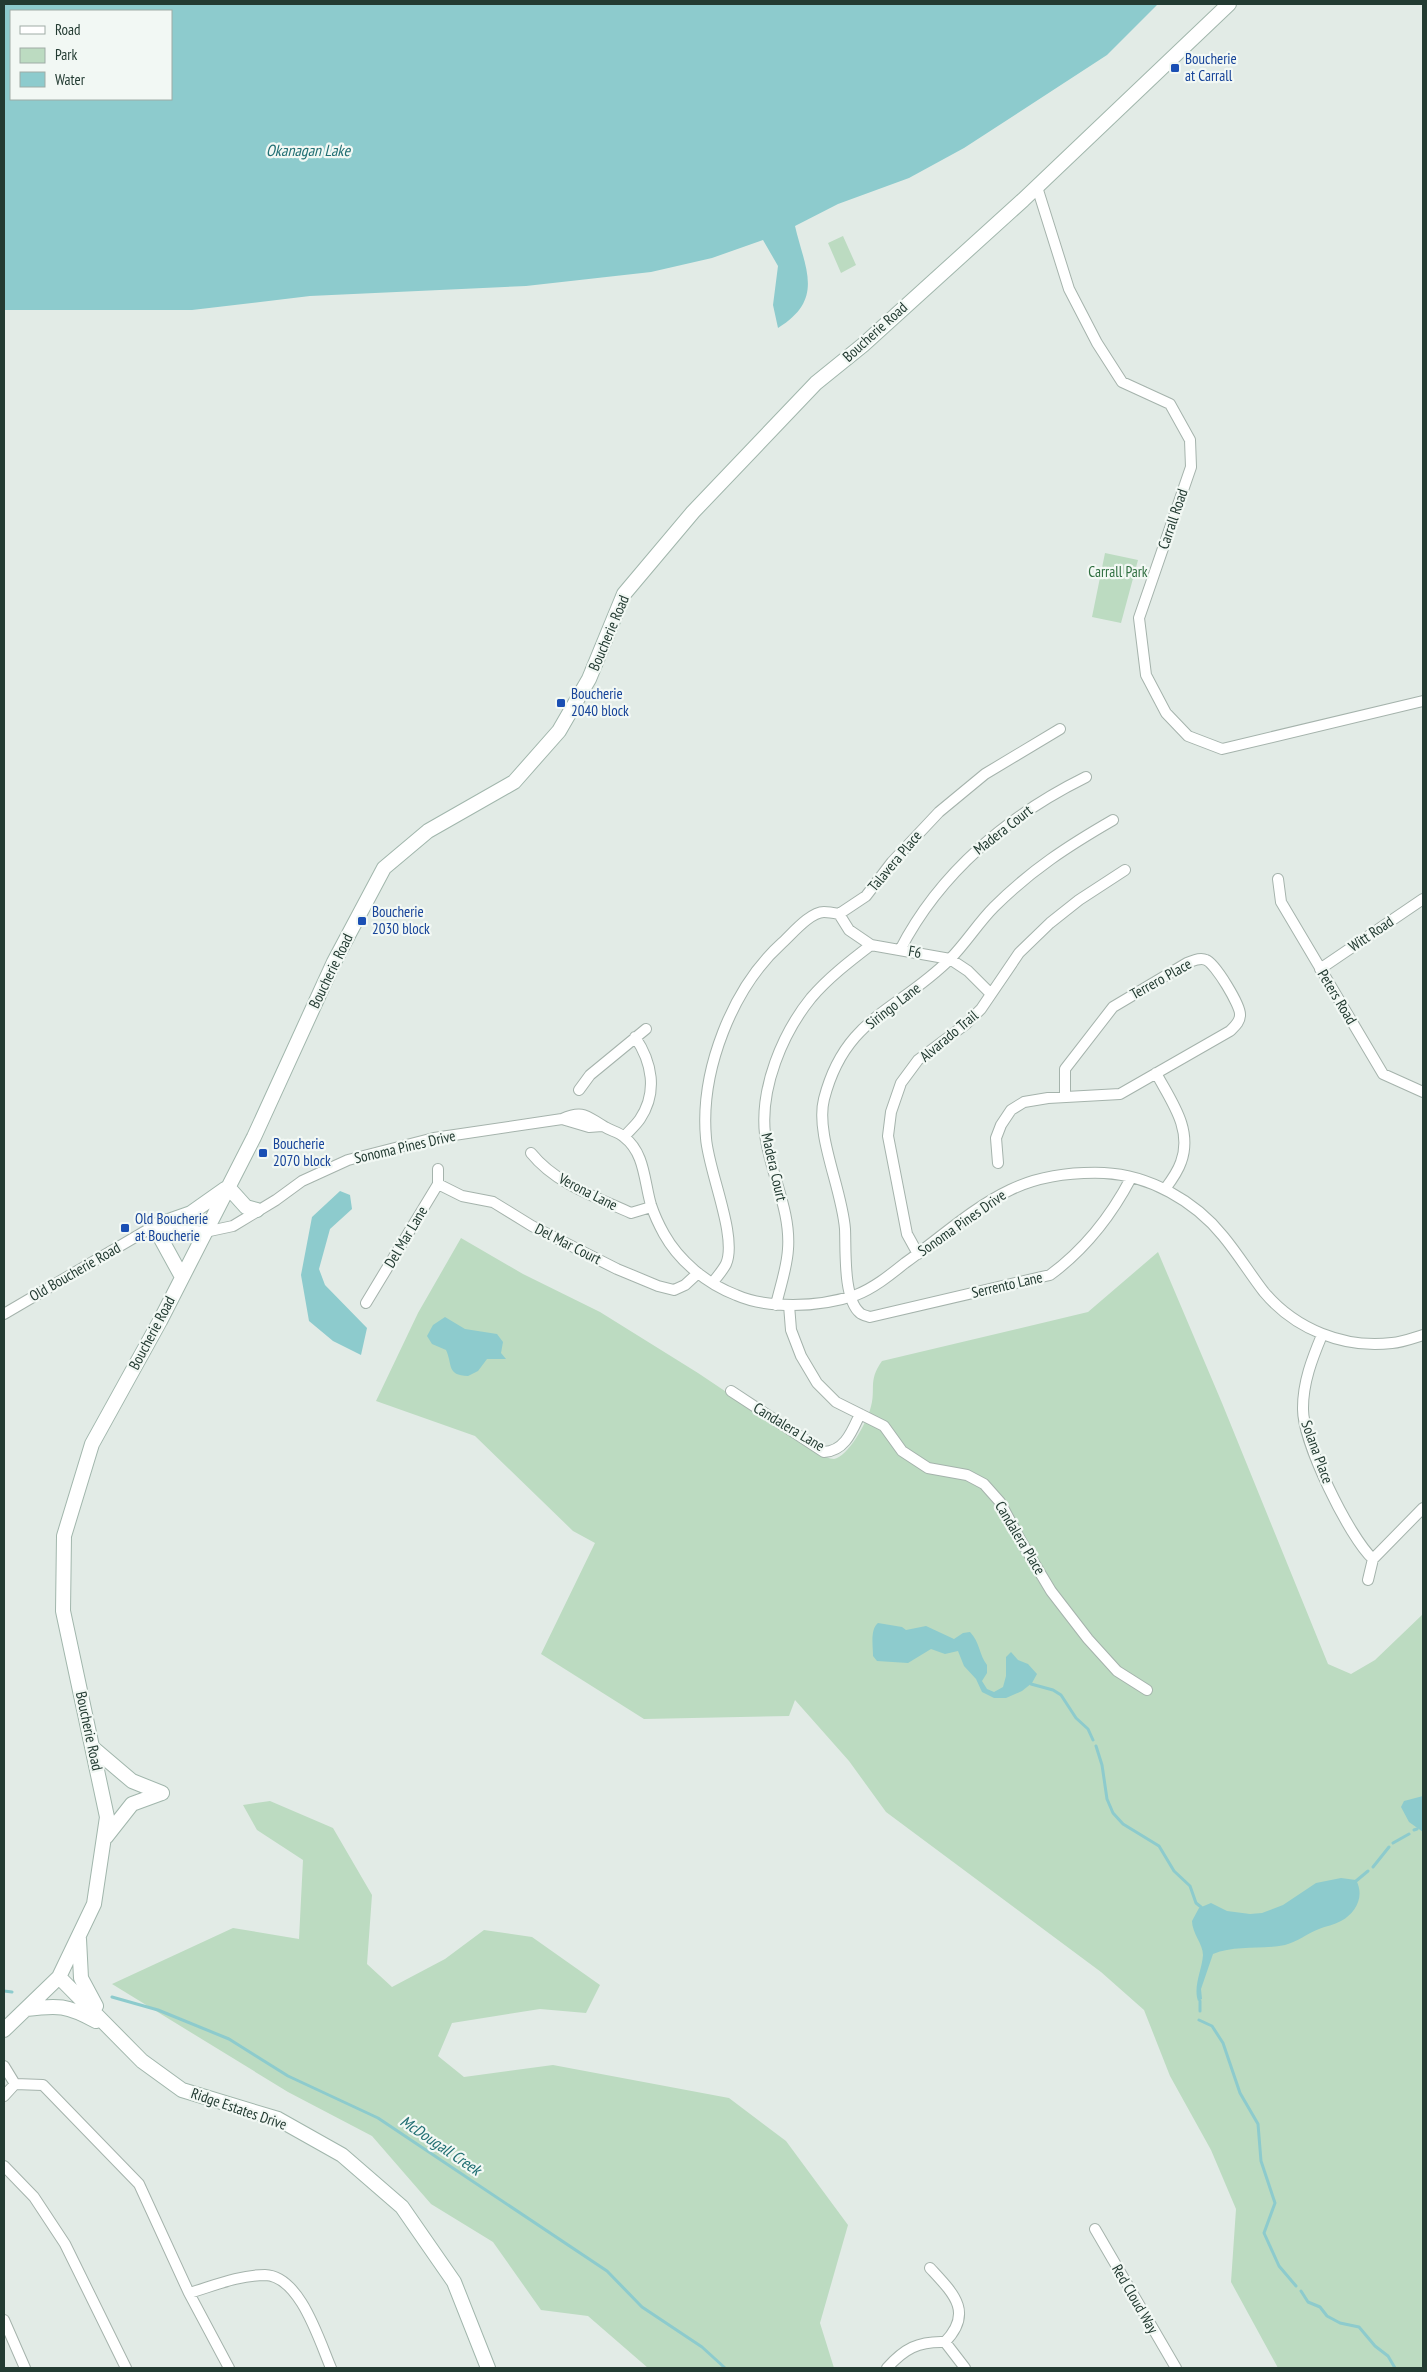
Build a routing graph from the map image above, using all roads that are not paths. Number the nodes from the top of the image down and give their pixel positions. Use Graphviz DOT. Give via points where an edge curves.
graph roads {
  1 [pos="1229,4"];
  2 [pos="1037,187"];
  3 [pos="1423,701"];
  4 [pos="1060,729"];
  5 [pos="1086,776"];
  6 [pos="1112,820"];
  7 [pos="1125,870"];
  8 [pos="1278,878"];
  9 [pos="1423,899"];
  10 [pos="839,914"];
  11 [pos="871,946"];
  12 [pos="900,950"];
  13 [pos="950,959"];
  14 [pos="1320,969"];
  15 [pos="991,994"];
  16 [pos="646,1029"];
  17 [pos="635,1037"];
  18 [pos="1156,1074"];
  19 [pos="579,1090"];
  20 [pos="1423,1092"];
  21 [pos="1065,1097"];
  22 [pos="624,1137"];
  23 [pos="531,1153"];
  24 [pos="998,1162"];
  25 [pos="438,1169"];
  26 [pos="1131,1178"];
  27 [pos="438,1184"];
  28 [pos="228,1187"];
  29 [pos="1165,1189"];
  30 [pos="651,1207"];
  31 [pos="257,1210"];
  32 [pos="154,1226"];
  33 [pos="205,1232"];
  34 [pos="918,1254"];
  35 [pos="698,1274"];
  36 [pos="182,1277"];
  37 [pos="712,1282"];
  38 [pos="850,1297"];
  39 [pos="366,1303"];
  40 [pos="789,1304"];
  41 [pos="776,1305"];
  42 [pos="4,1314"];
  43 [pos="1322,1335"];
  44 [pos="1423,1335"];
  45 [pos="731,1391"];
  46 [pos="860,1414"];
  47 [pos="1423,1508"];
  48 [pos="1373,1559"];
  49 [pos="1368,1580"];
  50 [pos="1147,1690"];
  51 [pos="92,1747"];
  52 [pos="104,1839"];
  53 [pos="79,1936"];
  54 [pos="59,1977"];
  55 [pos="26,2008"];
  56 [pos="110,2028"];
  57 [pos="4,2030"];
  58 [pos="4,2066"];
  59 [pos="15,2084"];
  60 [pos="4,2096"];
  61 [pos="4,2166"];
  62 [pos="1095,2229"];
  63 [pos="930,2268"];
  64 [pos="189,2292"];
  65 [pos="4,2320"];
  66 [pos="945,2342"];
  67 [pos="26,2368"];
  68 [pos="126,2368"];
  69 [pos="229,2368"];
  70 [pos="331,2368"];
  71 [pos="488,2368"];
  72 [pos="887,2368"];
  73 [pos="965,2368"];
  74 [pos="1176,2368"];
  1 -- 2 [label="main road, Boucherie Road"];
  2 -- 3 [label="street, Carrall Road" via="1069,289 1097,343 1122,382 1170,404 1190,440 1191,467 1139,618 1146,675 1166,713 1188,736 1222,749"];
  2 -- 28 [label="main road, Boucherie Road" via="863,345 816,382 693,512 624,594 589,679 559,731 514,782 428,831 384,868 334,962"];
  4 -- 10 [label="street, Talavera Place" via="985,774 939,812 892,862 866,896"];
  5 -- 12 [label="street, Madera Court" via="1051,794 1007,824 969,856 928,904"];
  6 -- 13 [label="street, Siringo Lane" via="1061,849 1028,874 992,908"];
  7 -- 15 [label="street, Alvarado Trail" via="1078,900 1050,923 1019,953"];
  8 -- 14 [label="street, Peters Road" via="1281,902"];
  9 -- 14 [label="street, Witt Road"];
  10 -- 11 [label="street, F6" via="849,930"];
  10 -- 37 [label="street, Talavera Place" via="822,912 809,919 776,949 748,984 726,1024 711,1066 706,1138 729,1245 726,1264"];
  11 -- 12 [label="street, F6"];
  11 -- 41 [label="street, Madera Court" via="846,964 812,997 791,1026 775,1063 765,1100 765,1134 784,1208 788,1249"];
  12 -- 13 [label="street, F6"];
  13 -- 15 [label="street, F6" via="968,971"];
  13 -- 38 [label="street, Siringo Lane" via="876,1015 851,1040 837,1063 824,1099 821,1119 844,1219"];
  14 -- 20 [label="street, Peters Road" via="1383,1074"];
  15 -- 34 [label="street, Alvarado Trail" via="966,1024 918,1060 902,1083 891,1112 888,1136 906,1234"];
  16 -- 17 [label="street"];
  17 -- 19 [label="street" via="590,1075"];
  17 -- 22 [label="street" via="651,1067 649,1100 640,1120"];
  18 -- 21 [label="street, Terrero Place" via="1120,1094"];
  18 -- 21 [label="street, Terrero Place" via="1230,1031 1239,1022 1240,1008 1214,965 1206,960 1188,963 1113,1007 1065,1069"];
  18 -- 29 [label="street" via="1183,1124 1186,1140 1181,1162"];
  21 -- 24 [label="street, Terrero Place" via="1024,1102 1011,1110 996,1138"];
  22 -- 30 [label="street, Sonoma Pines Drive" via="641,1158"];
  22 -- 31 [label="street, Sonoma Pines Drive" via="594,1118 574,1114 562,1119 434,1138 348,1160 302,1181"];
  23 -- 30 [label="street, Verona Lane" via="559,1179 631,1213"];
  25 -- 27 [label="street"];
  26 -- 29 [label="street, Sonoma Pines Drive"];
  26 -- 34 [label="street, Sonoma Pines Drive" via="1106,1173 1065,1173 1010,1190"];
  26 -- 38 [label="street, Serrento Lane" via="1119,1202 1085,1245 1050,1275 870,1317 860,1313"];
  27 -- 35 [label="street, Del Mar Court" via="462,1196 493,1202 532,1226 658,1286 674,1290"];
  27 -- 39 [label="street, Del Mar Lane"];
  28 -- 31 [label="main road" via="246,1206"];
  28 -- 32 [label="main road" via="191,1213"];
  28 -- 33 [label="main road, Boucherie Road"];
  29 -- 43 [label="street, Sonoma Pines Drive" via="1202,1214 1222,1234 1266,1294 1282,1310"];
  30 -- 35 [label="street, Sonoma Pines Drive" via="664,1235"];
  31 -- 33 [label="street, Sonoma Pines Drive" via="233,1226"];
  32 -- 33 [label="street"];
  32 -- 36 [label="main road"];
  32 -- 42 [label="street, Old Boucherie Road"];
  33 -- 36 [label="main road, Boucherie Road"];
  34 -- 38 [label="street, Sonoma Pines Drive" via="879,1283"];
  35 -- 37 [label="street, Sonoma Pines Drive"];
  36 -- 51 [label="main road, Boucherie Road" via="92,1444 64,1536 63,1611"];
  37 -- 41 [label="street, Sonoma Pines Drive" via="751,1301"];
  38 -- 40 [label="street, Sonoma Pines Drive" via="822,1304"];
  40 -- 41 [label="street, Sonoma Pines Drive"];
  40 -- 46 [label="street, Candalera Place" via="791,1330 817,1384 836,1402"];
  43 -- 44 [label="street, Sonoma Pines Drive" via="1378,1344"];
  43 -- 48 [label="street, Solana Place" via="1305,1380 1302,1410 1306,1428 1327,1484 1365,1551"];
  45 -- 46 [label="street, Candalera Lane" via="824,1452 833,1452 843,1445"];
  46 -- 50 [label="street, Candalera Place" via="884,1426 902,1451 928,1468 967,1475 984,1484 1000,1502 1051,1591 1088,1639 1117,1671"];
  47 -- 48 [label="street"];
  48 -- 49 [label="street"];
  51 -- 52 [label="main road, Boucherie Road" via="107,1818"];
  51 -- 52 [label="main road" via="132,1781 162,1793 132,1804"];
  52 -- 53 [label="main road, Boucherie Road" via="94,1904"];
  53 -- 54 [label="main road, Boucherie Road"];
  53 -- 56 [label="main road" via="81,1978"];
  54 -- 55 [label="main road, Boucherie Road"];
  54 -- 56 [label="main road, Ridge Estates Drive"];
  55 -- 56 [label="main road" via="73,2008"];
  55 -- 57 [label="main road, Boucherie Road"];
  56 -- 71 [label="main road, Ridge Estates Drive" via="142,2061 182,2090 278,2119 342,2155 402,2207 454,2282"];
  58 -- 59 [label="street"];
  59 -- 60 [label="street"];
  59 -- 64 [label="street" via="43,2084 139,2184"];
  61 -- 68 [label="street" via="34,2197 65,2244"];
  62 -- 74 [label="street, Red Cloud Way"];
  63 -- 66 [label="street" via="954,2294 958,2306 958,2324"];
  64 -- 69 [label="street"];
  64 -- 70 [label="street" via="243,2277 266,2275 288,2283 309,2316"];
  65 -- 67 [label="street"];
  66 -- 72 [label="street" via="914,2344"];
  66 -- 73 [label="street"];
}
